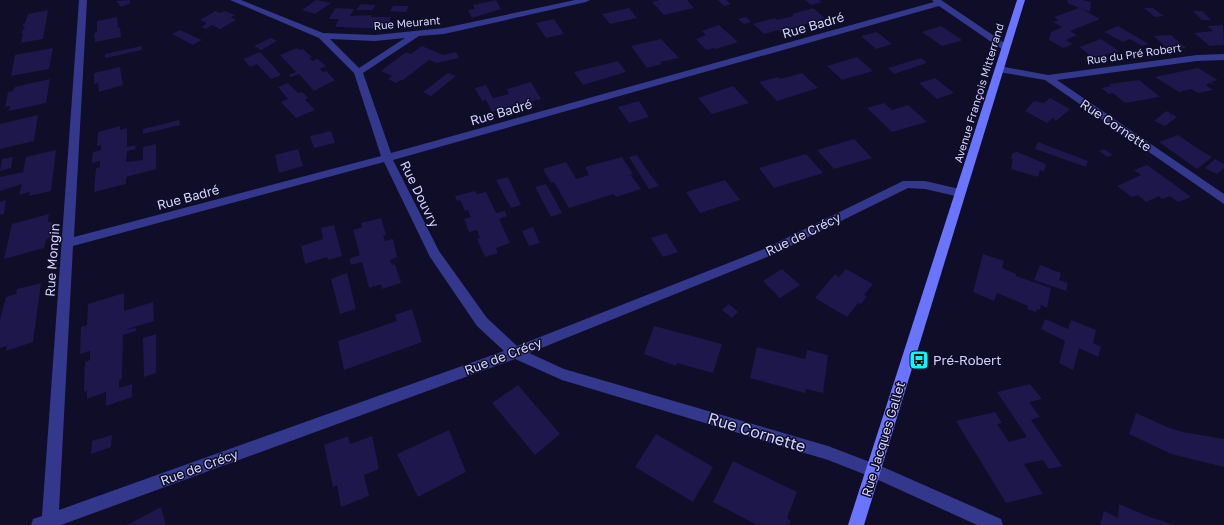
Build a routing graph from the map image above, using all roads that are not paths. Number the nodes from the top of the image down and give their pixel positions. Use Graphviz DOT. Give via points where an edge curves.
graph roads {
  1 [pos="83,0"];
  2 [pos="234,0"];
  3 [pos="586,0"];
  4 [pos="1021,0"];
  5 [pos="938,2"];
  6 [pos="417,34"];
  7 [pos="322,36"];
  8 [pos="1006,48"];
  9 [pos="1224,57"];
  10 [pos="999,68"];
  11 [pos="358,72"];
  12 [pos="1048,78"];
  13 [pos="387,158"];
  14 [pos="960,193"];
  15 [pos="1224,200"];
  16 [pos="67,243"];
  17 [pos="515,353"];
  18 [pos="873,470"];
  19 [pos="44,523"];
  20 [pos="856,525"];
  21 [pos="995,525"];
  1 -- 16 [label="street, Rue Mongin"];
  2 -- 7 [label="street, Rue Meurant"];
  3 -- 6 [label="street, Rue Meurant" via="444,31"];
  4 -- 8 [label="main road, Avenue François Mitterrand"];
  5 -- 8 [label="street"];
  5 -- 13 [label="street, Rue Badré"];
  6 -- 7 [label="street, Rue Meurant" via="375,38"];
  6 -- 11 [label="street"];
  7 -- 11 [label="street, Rue Douvry"];
  8 -- 10 [label="main road, Avenue François Mitterrand"];
  9 -- 12 [label="street, Rue du Pré Robert" via="1197,58"];
  10 -- 12 [label="street, Rue Cornette"];
  10 -- 14 [label="main road, Avenue François Mitterrand"];
  11 -- 13 [label="street, Rue Douvry"];
  12 -- 15 [label="street, Rue Cornette"];
  13 -- 16 [label="street, Rue Badré"];
  13 -- 17 [label="street, Rue Douvry" via="434,254 482,322"];
  14 -- 17 [label="street, Rue de Crécy" via="925,185 907,184 768,252"];
  14 -- 18 [label="main road, Rue Jacques Gallet"];
  16 -- 19 [label="street, Rue Mongin"];
  17 -- 18 [label="street, Rue Cornette" via="562,374 828,453"];
  17 -- 19 [label="street, Rue de Crécy"];
  18 -- 20 [label="main road, Rue Jacques Gallet"];
  18 -- 21 [label="street, Rue Cornette"];
}
